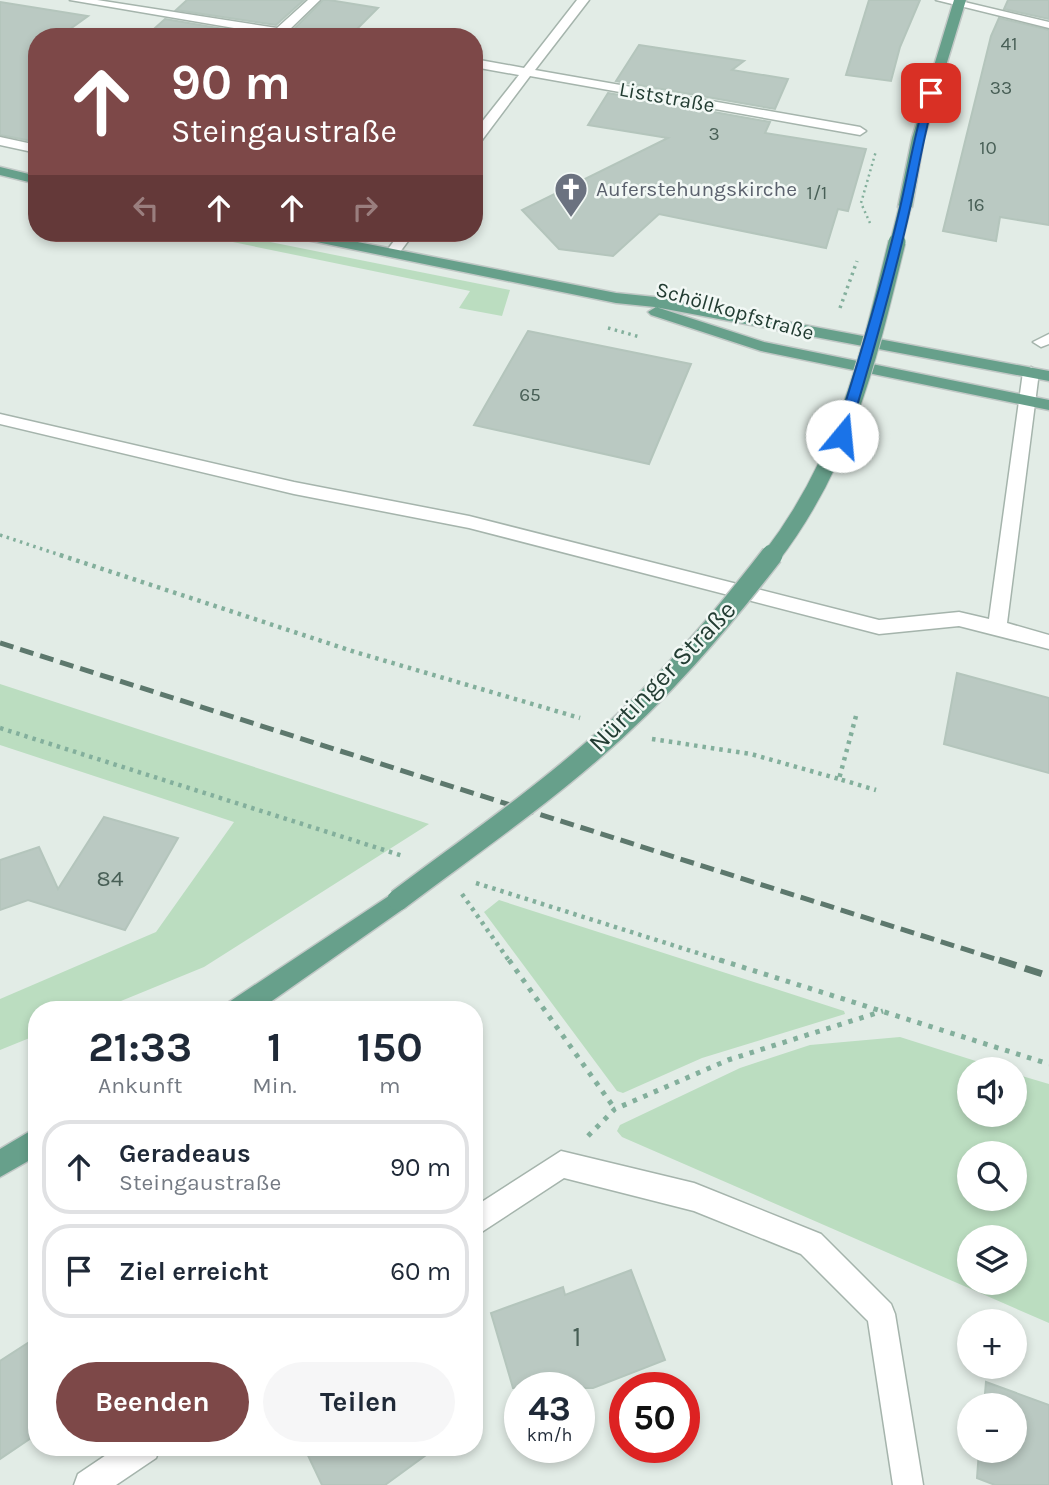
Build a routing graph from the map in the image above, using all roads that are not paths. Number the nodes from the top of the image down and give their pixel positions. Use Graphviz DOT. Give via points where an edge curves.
graph roads {
  1 [pos="314,0"];
  2 [pos="583,0"];
  3 [pos="942,0"];
  4 [pos="84,1"];
  5 [pos="959,2"];
  6 [pos="1049,25"];
  7 [pos="255,28"];
  8 [pos="284,28"];
  9 [pos="483,65"];
  10 [pos="526,72"];
  11 [pos="483,129"];
  12 [pos="860,131"];
  13 [pos="0,141"];
  14 [pos="28,147"];
  15 [pos="0,171"];
  16 [pos="28,178"];
  17 [pos="337,242"];
  18 [pos="400,242"];
  19 [pos="392,253"];
  20 [pos="616,298"];
  21 [pos="1031,373"];
  22 [pos="1049,376"];
  23 [pos="1026,400"];
  24 [pos="1049,405"];
  25 [pos="0,419"];
  26 [pos="997,628"];
  27 [pos="1049,642"];
  28 [pos="251,1001"];
  29 [pos="28,1146"];
  30 [pos="0,1164"];
  31 [pos="483,1217"];
  32 [pos="132,1456"];
  33 [pos="89,1485"];
  34 [pos="908,1485"];
  1 -- 8 [label="street"];
  2 -- 10 [label="street"];
  3 -- 5 [label="street"];
  4 -- 7 [label="street"];
  5 -- 6 [label="street"];
  5 -- 28 [label="main road, Nürtinger Straße, bridge" via="918,138 874,333 842,436 818,487 778,547 724,617 653,694 569,771 398,900"];
  9 -- 10 [label="street, Liststraße"];
  10 -- 11 [label="street"];
  10 -- 12 [label="street, Liststraße"];
  13 -- 14 [label="street"];
  15 -- 16 [label="main road"];
  17 -- 19 [label="main road, Schöllkopfstraße"];
  18 -- 19 [label="street"];
  19 -- 20 [label="main road, Schöllkopfstraße"];
  20 -- 21 [label="main road, Schöllkopfstraße"];
  20 -- 23 [label="main road, Schöllkopfstraße" via="761,346"];
  21 -- 22 [label="main road, Schöllkopfstraße"];
  21 -- 23 [label="street"];
  23 -- 24 [label="main road, Schöllkopfstraße"];
  23 -- 26 [label="street"];
  25 -- 26 [label="street" via="294,488 469,522 879,627 959,620"];
  26 -- 27 [label="street"];
  29 -- 30 [label="main road"];
  31 -- 34 [label="street" via="561,1164 694,1197 811,1244 881,1314"];
  32 -- 33 [label="street"];
}
